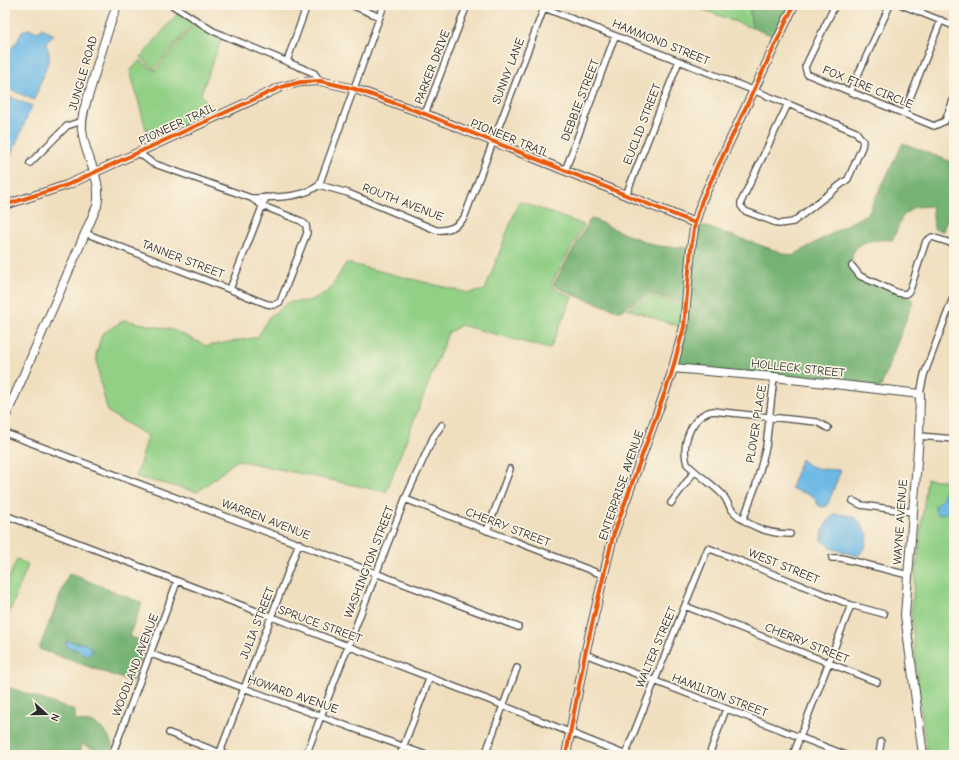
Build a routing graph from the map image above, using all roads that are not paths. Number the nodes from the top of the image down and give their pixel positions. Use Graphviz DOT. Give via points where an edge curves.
graph roads {
  1 [pos="117,5"];
  2 [pos="172,5"];
  3 [pos="307,5"];
  4 [pos="351,5"];
  5 [pos="384,5"];
  6 [pos="467,5"];
  7 [pos="537,5"];
  8 [pos="794,5"];
  9 [pos="835,5"];
  10 [pos="890,5"];
  11 [pos="902,5"];
  12 [pos="544,8"];
  13 [pos="916,8"];
  14 [pos="380,17"];
  15 [pos="941,20"];
  16 [pos="954,26"];
  17 [pos="615,36"];
  18 [pos="287,61"];
  19 [pos="679,61"];
  20 [pos="320,81"];
  21 [pos="355,89"];
  22 [pos="754,91"];
  23 [pos="850,92"];
  24 [pos="954,98"];
  25 [pos="788,104"];
  26 [pos="904,113"];
  27 [pos="425,114"];
  28 [pos="82,121"];
  29 [pos="493,142"];
  30 [pos="139,153"];
  31 [pos="30,163"];
  32 [pos="564,171"];
  33 [pos="95,172"];
  34 [pos="319,185"];
  35 [pos="626,196"];
  36 [pos="266,197"];
  37 [pos="251,198"];
  38 [pos="5,205"];
  39 [pos="263,206"];
  40 [pos="695,223"];
  41 [pos="85,233"];
  42 [pos="954,244"];
  43 [pos="852,266"];
  44 [pos="230,289"];
  45 [pos="954,295"];
  46 [pos="673,368"];
  47 [pos="774,377"];
  48 [pos="920,394"];
  49 [pos="771,416"];
  50 [pos="5,418"];
  51 [pos="442,425"];
  52 [pos="828,428"];
  53 [pos="5,433"];
  54 [pos="919,436"];
  55 [pos="954,439"];
  56 [pos="510,469"];
  57 [pos="694,472"];
  58 [pos="405,499"];
  59 [pos="853,501"];
  60 [pos="671,503"];
  61 [pos="912,512"];
  62 [pos="5,515"];
  63 [pos="743,520"];
  64 [pos="487,531"];
  65 [pos="790,534"];
  66 [pos="299,543"];
  67 [pos="708,548"];
  68 [pos="832,558"];
  69 [pos="376,574"];
  70 [pos="603,575"];
  71 [pos="908,575"];
  72 [pos="177,582"];
  73 [pos="851,605"];
  74 [pos="685,606"];
  75 [pos="884,614"];
  76 [pos="271,618"];
  77 [pos="518,627"];
  78 [pos="348,646"];
  79 [pos="151,654"];
  80 [pos="585,654"];
  81 [pos="829,663"];
  82 [pos="517,668"];
  83 [pos="430,677"];
  84 [pos="653,681"];
  85 [pos="877,682"];
  86 [pos="244,689"];
  87 [pos="502,705"];
  88 [pos="726,709"];
  89 [pos="321,717"];
  90 [pos="570,732"];
  91 [pos="169,733"];
  92 [pos="800,738"];
  93 [pos="881,742"];
  94 [pos="403,746"];
  95 [pos="220,754"];
  96 [pos="112,755"];
  97 [pos="226,755"];
  98 [pos="306,755"];
  99 [pos="400,755"];
  100 [pos="426,755"];
  101 [pos="485,755"];
  102 [pos="566,755"];
  103 [pos="626,755"];
  104 [pos="709,755"];
  105 [pos="793,755"];
  106 [pos="846,755"];
  107 [pos="879,755"];
  108 [pos="923,755"];
  1 -- 28 [label="street, JUNGLE ROAD" via="102,47"];
  2 -- 18 [label="street" via="213,31"];
  3 -- 18 [label="street"];
  4 -- 14 [label="street"];
  5 -- 14 [label="street"];
  6 -- 27 [label="street, PARKER DRIVE"];
  7 -- 12 [label="street, HAMMOND STREET"];
  8 -- 22 [label="street"];
  9 -- 23 [label="street, FOX FIRE CIRCLE" via="805,71"];
  10 -- 23 [label="street"];
  11 -- 13 [label="street"];
  12 -- 17 [label="street, HAMMOND STREET"];
  12 -- 29 [label="street, SUNNY LANE"];
  13 -- 15 [label="street"];
  14 -- 21 [label="street"];
  15 -- 16 [label="street"];
  15 -- 26 [label="street"];
  17 -- 19 [label="street, HAMMOND STREET"];
  17 -- 32 [label="street, DEBBIE STREET"];
  18 -- 20 [label="street" via="314,73"];
  19 -- 22 [label="street, HAMMOND STREET"];
  19 -- 35 [label="street, EUCLID STREET"];
  20 -- 21 [label="street, PIONEER TRAIL"];
  20 -- 30 [label="street, PIONEER TRAIL" via="280,87"];
  21 -- 27 [label="street, PIONEER TRAIL"];
  21 -- 34 [label="street"];
  22 -- 25 [label="street, HAMMOND STREET"];
  22 -- 40 [label="street" via="702,200"];
  23 -- 26 [label="street, FOX FIRE CIRCLE"];
  24 -- 26 [label="street, FOX FIRE CIRCLE" via="945,121 940,125 934,126"];
  25 -- 25 [label="street, HAMMOND STREET" via="856,132 863,140 848,179 793,222 783,225 745,211 741,202"];
  27 -- 29 [label="street, PIONEER TRAIL"];
  28 -- 31 [label="street" via="67,126"];
  28 -- 33 [label="street, JUNGLE ROAD" via="86,149"];
  29 -- 32 [label="street, PIONEER TRAIL"];
  29 -- 34 [label="street, ROUTH AVENUE" via="464,218 454,228 436,230 348,193"];
  30 -- 33 [label="street, PIONEER TRAIL"];
  30 -- 37 [label="street" via="152,164"];
  32 -- 35 [label="street, PIONEER TRAIL"];
  33 -- 38 [label="street, PIONEER TRAIL" via="60,187"];
  33 -- 41 [label="street" via="99,196"];
  34 -- 36 [label="street" via="312,191"];
  35 -- 40 [label="street, PIONEER TRAIL"];
  36 -- 37 [label="street"];
  36 -- 39 [label="street"];
  37 -- 39 [label="street"];
  39 -- 44 [label="street"];
  39 -- 44 [label="street, TANNER STREET" via="306,225 306,233 280,302 274,306"];
  40 -- 46 [label="street, ENTERPRISE AVENUE" via="684,327"];
  41 -- 44 [label="street, TANNER STREET"];
  41 -- 50 [label="street"];
  42 -- 43 [label="street" via="932,237 926,241 910,290 906,294 860,276"];
  45 -- 48 [label="street, WAYNE AVENUE" via="924,375"];
  46 -- 47 [label="street, HOLLECK STREET"];
  46 -- 70 [label="street, ENTERPRISE AVENUE" via="613,536"];
  47 -- 48 [label="street, HOLLECK STREET"];
  47 -- 49 [label="street, PLOVER PLACE"];
  48 -- 54 [label="street, WAYNE AVENUE"];
  49 -- 52 [label="street" via="817,422"];
  49 -- 57 [label="street" via="713,411 700,415 693,424 685,448 687,464"];
  49 -- 63 [label="street, PLOVER PLACE" via="766,448"];
  51 -- 58 [label="street, WASHINGTON STREET" via="434,436"];
  53 -- 66 [label="street, WARREN AVENUE"];
  54 -- 55 [label="street"];
  54 -- 61 [label="street, WAYNE AVENUE"];
  56 -- 64 [label="street"];
  57 -- 60 [label="street"];
  57 -- 63 [label="street" via="723,495"];
  58 -- 64 [label="street, CHERRY STREET"];
  58 -- 69 [label="street, WASHINGTON STREET"];
  59 -- 61 [label="street" via="861,505"];
  61 -- 71 [label="street, WAYNE AVENUE"];
  62 -- 72 [label="street, SPRUCE STREET"];
  63 -- 65 [label="street" via="776,534"];
  64 -- 70 [label="street, CHERRY STREET"];
  66 -- 69 [label="street, WARREN AVENUE"];
  66 -- 76 [label="street, JULIA STREET"];
  67 -- 73 [label="street, WEST STREET"];
  67 -- 74 [label="street, WALTER STREET"];
  68 -- 71 [label="street"];
  69 -- 77 [label="street, WARREN AVENUE"];
  69 -- 78 [label="street, WASHINGTON STREET"];
  70 -- 80 [label="street, ENTERPRISE AVENUE"];
  71 -- 108 [label="street, WAYNE AVENUE" via="905,615"];
  72 -- 76 [label="street, SPRUCE STREET"];
  72 -- 79 [label="street, WOODLAND AVENUE"];
  73 -- 75 [label="street, WEST STREET"];
  73 -- 81 [label="street"];
  74 -- 81 [label="street, CHERRY STREET"];
  74 -- 84 [label="street, WALTER STREET"];
  76 -- 78 [label="street, SPRUCE STREET"];
  76 -- 86 [label="street, JULIA STREET"];
  78 -- 83 [label="street, SPRUCE STREET"];
  78 -- 89 [label="street, WASHINGTON STREET"];
  79 -- 86 [label="street, HOWARD AVENUE"];
  79 -- 96 [label="street, WOODLAND AVENUE"];
  80 -- 84 [label="street, HAMILTON STREET"];
  80 -- 90 [label="street, ENTERPRISE AVENUE"];
  81 -- 85 [label="street, CHERRY STREET"];
  81 -- 92 [label="street"];
  82 -- 87 [label="street"];
  83 -- 87 [label="street, SPRUCE STREET"];
  83 -- 94 [label="street"];
  84 -- 88 [label="street, HAMILTON STREET"];
  84 -- 103 [label="street, WALTER STREET"];
  86 -- 89 [label="street, HOWARD AVENUE"];
  86 -- 95 [label="street, JULIA STREET"];
  87 -- 90 [label="street, SPRUCE STREET"];
  87 -- 101 [label="street"];
  88 -- 92 [label="street, HAMILTON STREET"];
  88 -- 104 [label="street"];
  89 -- 94 [label="street, HOWARD AVENUE" via="327,717"];
  89 -- 98 [label="street, WASHINGTON STREET"];
  90 -- 102 [label="street, ENTERPRISE AVENUE"];
  90 -- 103 [label="street, SPRUCE STREET"];
  91 -- 95 [label="street"];
  92 -- 105 [label="street"];
  92 -- 106 [label="street, HAMILTON STREET"];
  93 -- 107 [label="street"];
  94 -- 99 [label="street"];
  94 -- 100 [label="street, HOWARD AVENUE"];
  95 -- 97 [label="street"];
}
